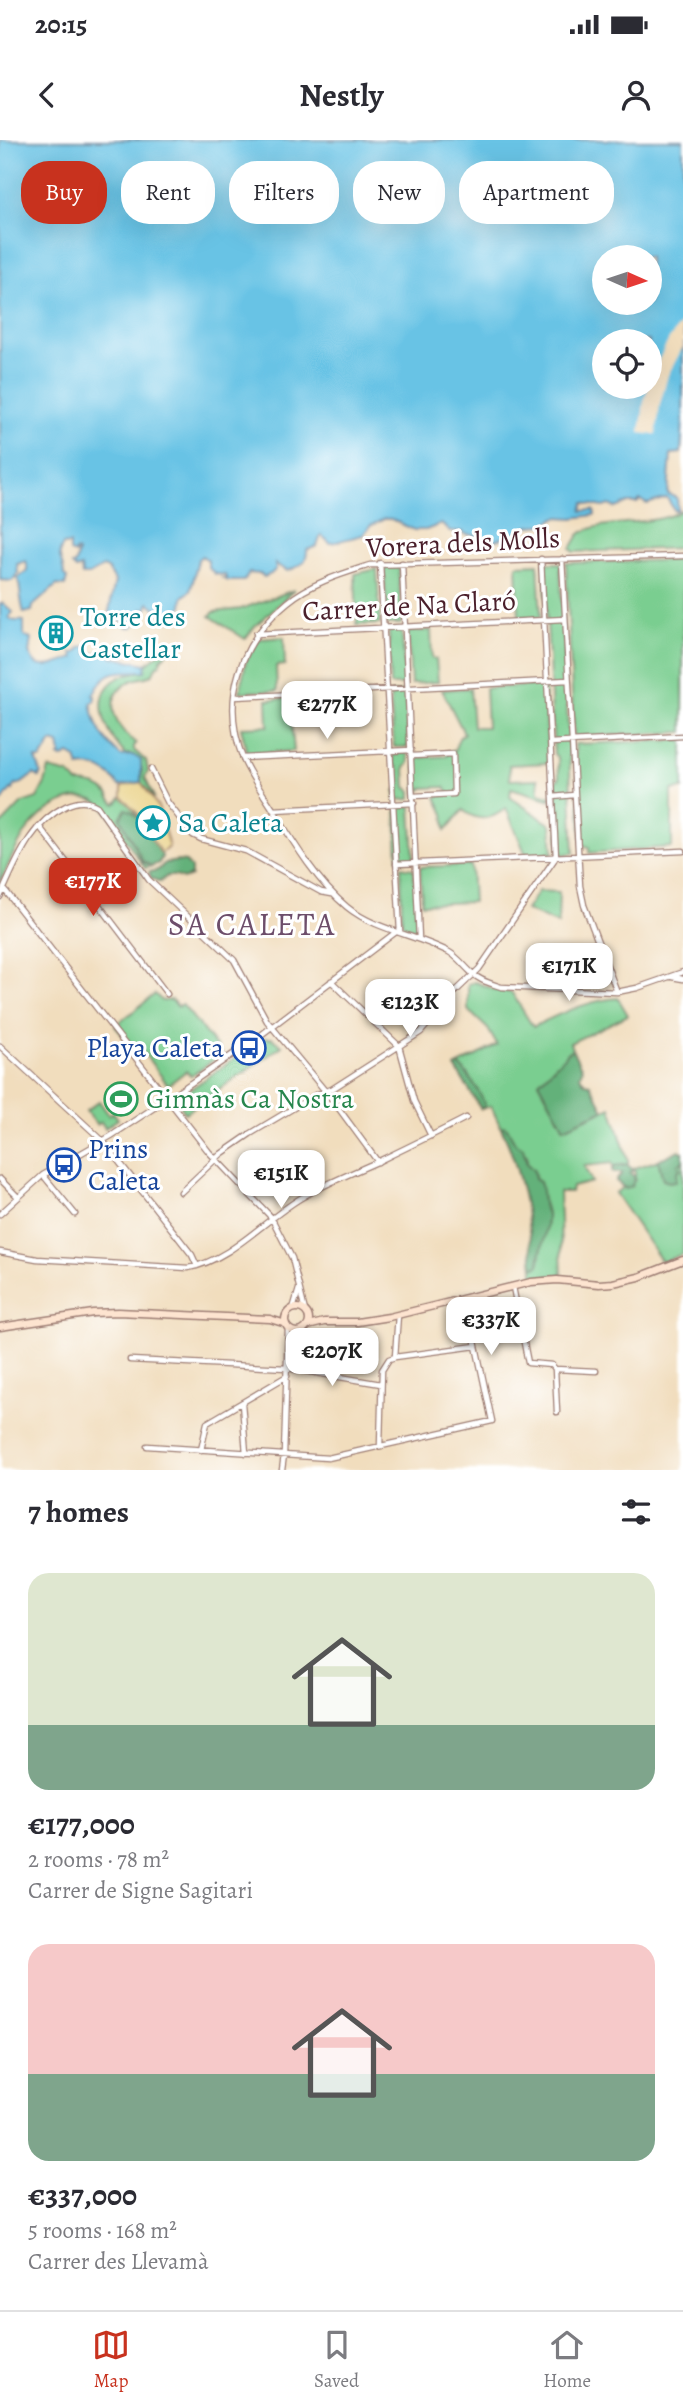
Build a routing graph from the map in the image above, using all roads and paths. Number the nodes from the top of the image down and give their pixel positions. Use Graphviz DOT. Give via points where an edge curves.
graph roads {
  1 [pos="683,556"];
  2 [pos="541,559"];
  3 [pos="562,559"];
  4 [pos="380,563"];
  5 [pos="402,563"];
  6 [pos="565,619"];
  7 [pos="545,620"];
  8 [pos="405,627"];
  9 [pos="383,628"];
  10 [pos="255,634"];
  11 [pos="568,680"];
  12 [pos="548,681"];
  13 [pos="408,688"];
  14 [pos="387,690"];
  15 [pos="235,697"];
  16 [pos="683,736"];
  17 [pos="571,741"];
  18 [pos="551,743"];
  19 [pos="390,751"];
  20 [pos="412,753"];
  21 [pos="243,758"];
  22 [pos="151,769"];
  23 [pos="574,795"];
  24 [pos="414,796"];
  25 [pos="553,797"];
  26 [pos="414,803"];
  27 [pos="393,804"];
  28 [pos="274,810"];
  29 [pos="39,827"];
  30 [pos="683,851"];
  31 [pos="578,856"];
  32 [pos="556,857"];
  33 [pos="396,864"];
  34 [pos="417,864"];
  35 [pos="4,889"];
  36 [pos="333,894"];
  37 [pos="0,897"];
  38 [pos="398,932"];
  39 [pos="419,939"];
  40 [pos="683,972"];
  41 [pos="473,975"];
  42 [pos="672,976"];
  43 [pos="683,979"];
  44 [pos="331,981"];
  45 [pos="617,992"];
  46 [pos="167,994"];
  47 [pos="271,1027"];
  48 [pos="0,1046"];
  49 [pos="399,1046"];
  50 [pos="324,1091"];
  51 [pos="167,1099"];
  52 [pos="466,1118"];
  53 [pos="431,1136"];
  54 [pos="102,1140"];
  55 [pos="215,1159"];
  56 [pos="378,1162"];
  57 [pos="43,1175"];
  58 [pos="0,1179"];
  59 [pos="181,1192"];
  60 [pos="18,1197"];
  61 [pos="0,1214"];
  62 [pos="75,1214"];
  63 [pos="271,1217"];
  64 [pos="0,1252"];
  65 [pos="683,1260"];
  66 [pos="197,1266"];
  67 [pos="513,1287"];
  68 [pos="299,1288"];
  69 [pos="466,1299"];
  70 [pos="290,1312"];
  71 [pos="307,1313"];
  72 [pos="398,1315"];
  73 [pos="270,1320"];
  74 [pos="324,1322"];
  75 [pos="287,1326"];
  76 [pos="308,1326"];
  77 [pos="0,1327"];
  78 [pos="297,1333"];
  79 [pos="288,1345"];
  80 [pos="476,1346"];
  81 [pos="395,1357"];
  82 [pos="130,1360"];
  83 [pos="287,1368"];
  84 [pos="555,1369"];
  85 [pos="596,1371"];
  86 [pos="287,1376"];
  87 [pos="381,1384"];
  88 [pos="242,1403"];
  89 [pos="557,1412"];
  90 [pos="147,1446"];
  91 [pos="380,1446"];
  92 [pos="201,1450"];
  93 [pos="246,1453"];
  94 [pos="284,1455"];
  95 [pos="282,1470"];
  1 -- 3 [label="street, Vorera dels Molls"];
  2 -- 3 [label="street, Vorera dels Molls"];
  2 -- 5 [label="street, Vorera dels Molls"];
  2 -- 7 [label="street"];
  3 -- 6 [label="street"];
  4 -- 5 [label="street, Vorera dels Molls"];
  4 -- 9 [label="street"];
  4 -- 10 [label="street, Vorera dels Molls" via="320,582 288,601"];
  5 -- 8 [label="street"];
  6 -- 7 [label="street, Carrer de Na Claró"];
  6 -- 11 [label="street"];
  7 -- 8 [label="street, Carrer de Na Claró"];
  7 -- 12 [label="street"];
  8 -- 9 [label="street, Carrer de Na Claró"];
  8 -- 13 [label="street"];
  9 -- 10 [label="street, Carrer de Na Claró"];
  9 -- 14 [label="street"];
  10 -- 15 [label="street, Vorera dels Molls" via="238,670"];
  11 -- 12 [label="street"];
  11 -- 17 [label="street"];
  12 -- 13 [label="street"];
  12 -- 18 [label="street"];
  13 -- 14 [label="street"];
  13 -- 20 [label="street"];
  14 -- 15 [label="street"];
  14 -- 19 [label="street"];
  15 -- 21 [label="street, Vorera dels Molls"];
  16 -- 17 [label="street"];
  17 -- 18 [label="street"];
  17 -- 23 [label="street"];
  18 -- 25 [label="street"];
  19 -- 20 [label="street"];
  19 -- 21 [label="street"];
  19 -- 27 [label="street"];
  20 -- 24 [label="street"];
  20 -- 24 [label="street" via="453,754 454,794"];
  21 -- 28 [label="street, Vorera dels Molls"];
  22 -- 36 [label="street" via="167,803 193,835 246,852"];
  23 -- 25 [label="street"];
  23 -- 31 [label="street"];
  24 -- 26 [label="street"];
  25 -- 32 [label="street"];
  26 -- 27 [label="street"];
  26 -- 34 [label="street"];
  27 -- 28 [label="street"];
  27 -- 33 [label="street"];
  28 -- 36 [label="street, Vorera dels Molls"];
  29 -- 35 [label="street"];
  29 -- 46 [label="street"];
  29 -- 47 [label="street" via="53,813 74,803 97,806 149,880 234,960"];
  30 -- 31 [label="street"];
  31 -- 32 [label="street"];
  31 -- 45 [label="street" via="584,905"];
  32 -- 34 [label="street"];
  32 -- 41 [label="street"];
  33 -- 34 [label="street"];
  33 -- 38 [label="street"];
  34 -- 39 [label="street"];
  35 -- 37 [label="street"];
  35 -- 51 [label="street"];
  36 -- 38 [label="street, Vorera dels Molls" via="359,915"];
  38 -- 39 [label="street, Vorera dels Molls"];
  38 -- 44 [label="street"];
  39 -- 41 [label="street, Vorera dels Molls" via="450,953"];
  40 -- 42 [label="street"];
  41 -- 45 [label="street" via="501,986"];
  41 -- 49 [label="street" via="421,1032"];
  42 -- 43 [label="street"];
  42 -- 45 [label="street"];
  44 -- 47 [label="street"];
  44 -- 49 [label="street"];
  47 -- 50 [label="street"];
  47 -- 51 [label="street"];
  48 -- 54 [label="street"];
  49 -- 50 [label="street"];
  49 -- 53 [label="street" via="414,1101"];
  50 -- 55 [label="street"];
  50 -- 56 [label="street"];
  51 -- 54 [label="street"];
  51 -- 55 [label="street"];
  52 -- 53 [label="street"];
  53 -- 56 [label="street"];
  54 -- 57 [label="street"];
  54 -- 66 [label="street"];
  55 -- 59 [label="street"];
  55 -- 63 [label="street"];
  56 -- 63 [label="street" via="327,1183"];
  57 -- 60 [label="street"];
  57 -- 62 [label="street"];
  58 -- 60 [label="street"];
  60 -- 61 [label="street"];
  63 -- 66 [label="street" via="246,1238"];
  63 -- 68 [label="street" via="292,1258"];
  64 -- 66 [label="street" via="37,1259"];
  65 -- 67 [label="main road" via="613,1283 557,1280"];
  67 -- 69 [label="main road"];
  67 -- 84 [label="street" via="528,1363 546,1363"];
  68 -- 70 [label="street"];
  68 -- 71 [label="street"];
  69 -- 72 [label="main road"];
  69 -- 80 [label="street"];
  70 -- 71 [label="main road" via="299,1308"];
  70 -- 73 [label="main road"];
  70 -- 75 [label="main road"];
  71 -- 74 [label="main road"];
  71 -- 76 [label="main road"];
  72 -- 74 [label="main road"];
  72 -- 81 [label="street"];
  73 -- 75 [label="main road"];
  73 -- 77 [label="main road" via="118,1312"];
  74 -- 76 [label="main road"];
  75 -- 78 [label="main road"];
  75 -- 79 [label="street"];
  76 -- 78 [label="main road"];
  78 -- 79 [label="street"];
  79 -- 83 [label="street"];
  80 -- 81 [label="street"];
  80 -- 91 [label="street" via="492,1421"];
  81 -- 87 [label="street" via="384,1365"];
  82 -- 83 [label="street"];
  83 -- 86 [label="street"];
  83 -- 87 [label="street"];
  84 -- 85 [label="street"];
  84 -- 89 [label="street"];
  86 -- 88 [label="street"];
  86 -- 94 [label="street"];
  87 -- 91 [label="street"];
  88 -- 92 [label="street" via="207,1423"];
  88 -- 93 [label="street"];
  90 -- 92 [label="street"];
  91 -- 94 [label="street" via="328,1458"];
  92 -- 93 [label="street"];
  93 -- 94 [label="street"];
  94 -- 95 [label="street"];
}
